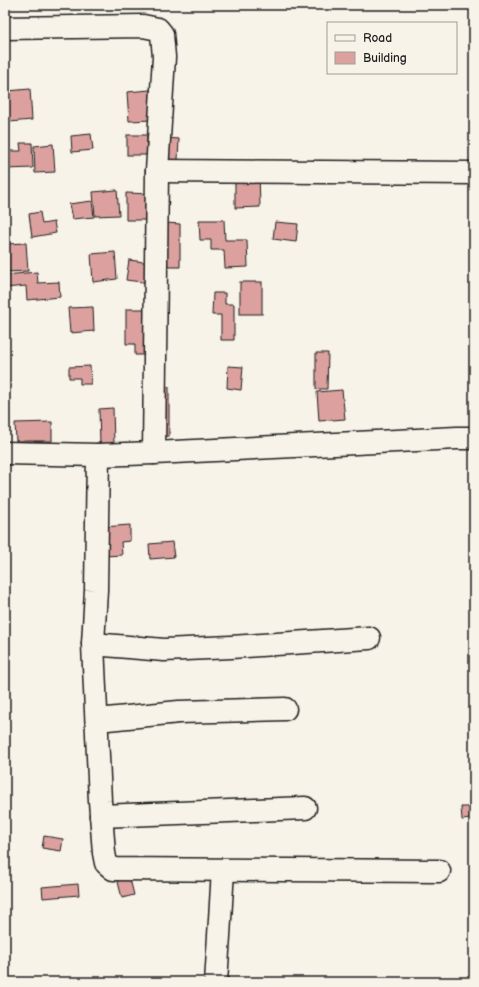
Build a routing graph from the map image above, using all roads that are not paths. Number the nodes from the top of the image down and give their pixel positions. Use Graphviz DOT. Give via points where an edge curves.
graph roads {
  1 [pos="5,28"];
  2 [pos="157,171"];
  3 [pos="474,174"];
  4 [pos="474,438"];
  5 [pos="5,453"];
  6 [pos="154,453"];
  7 [pos="98,455"];
  8 [pos="369,638"];
  9 [pos="94,644"];
  10 [pos="285,709"];
  11 [pos="97,720"];
  12 [pos="305,808"];
  13 [pos="101,816"];
  14 [pos="223,870"];
  15 [pos="439,871"];
  16 [pos="216,982"];
  1 -- 2 [label="street" via="143,26 158,29 162,34 164,57"];
  2 -- 3 [label="street"];
  2 -- 6 [label="street"];
  4 -- 6 [label="street"];
  5 -- 7 [label="street"];
  6 -- 7 [label="street"];
  7 -- 9 [label="street"];
  8 -- 9 [label="street" via="164,650"];
  9 -- 11 [label="street"];
  10 -- 11 [label="street" via="179,712"];
  11 -- 13 [label="street"];
  12 -- 13 [label="street"];
  13 -- 14 [label="street" via="106,863 113,869"];
  14 -- 15 [label="street"];
  14 -- 16 [label="street"];
}
